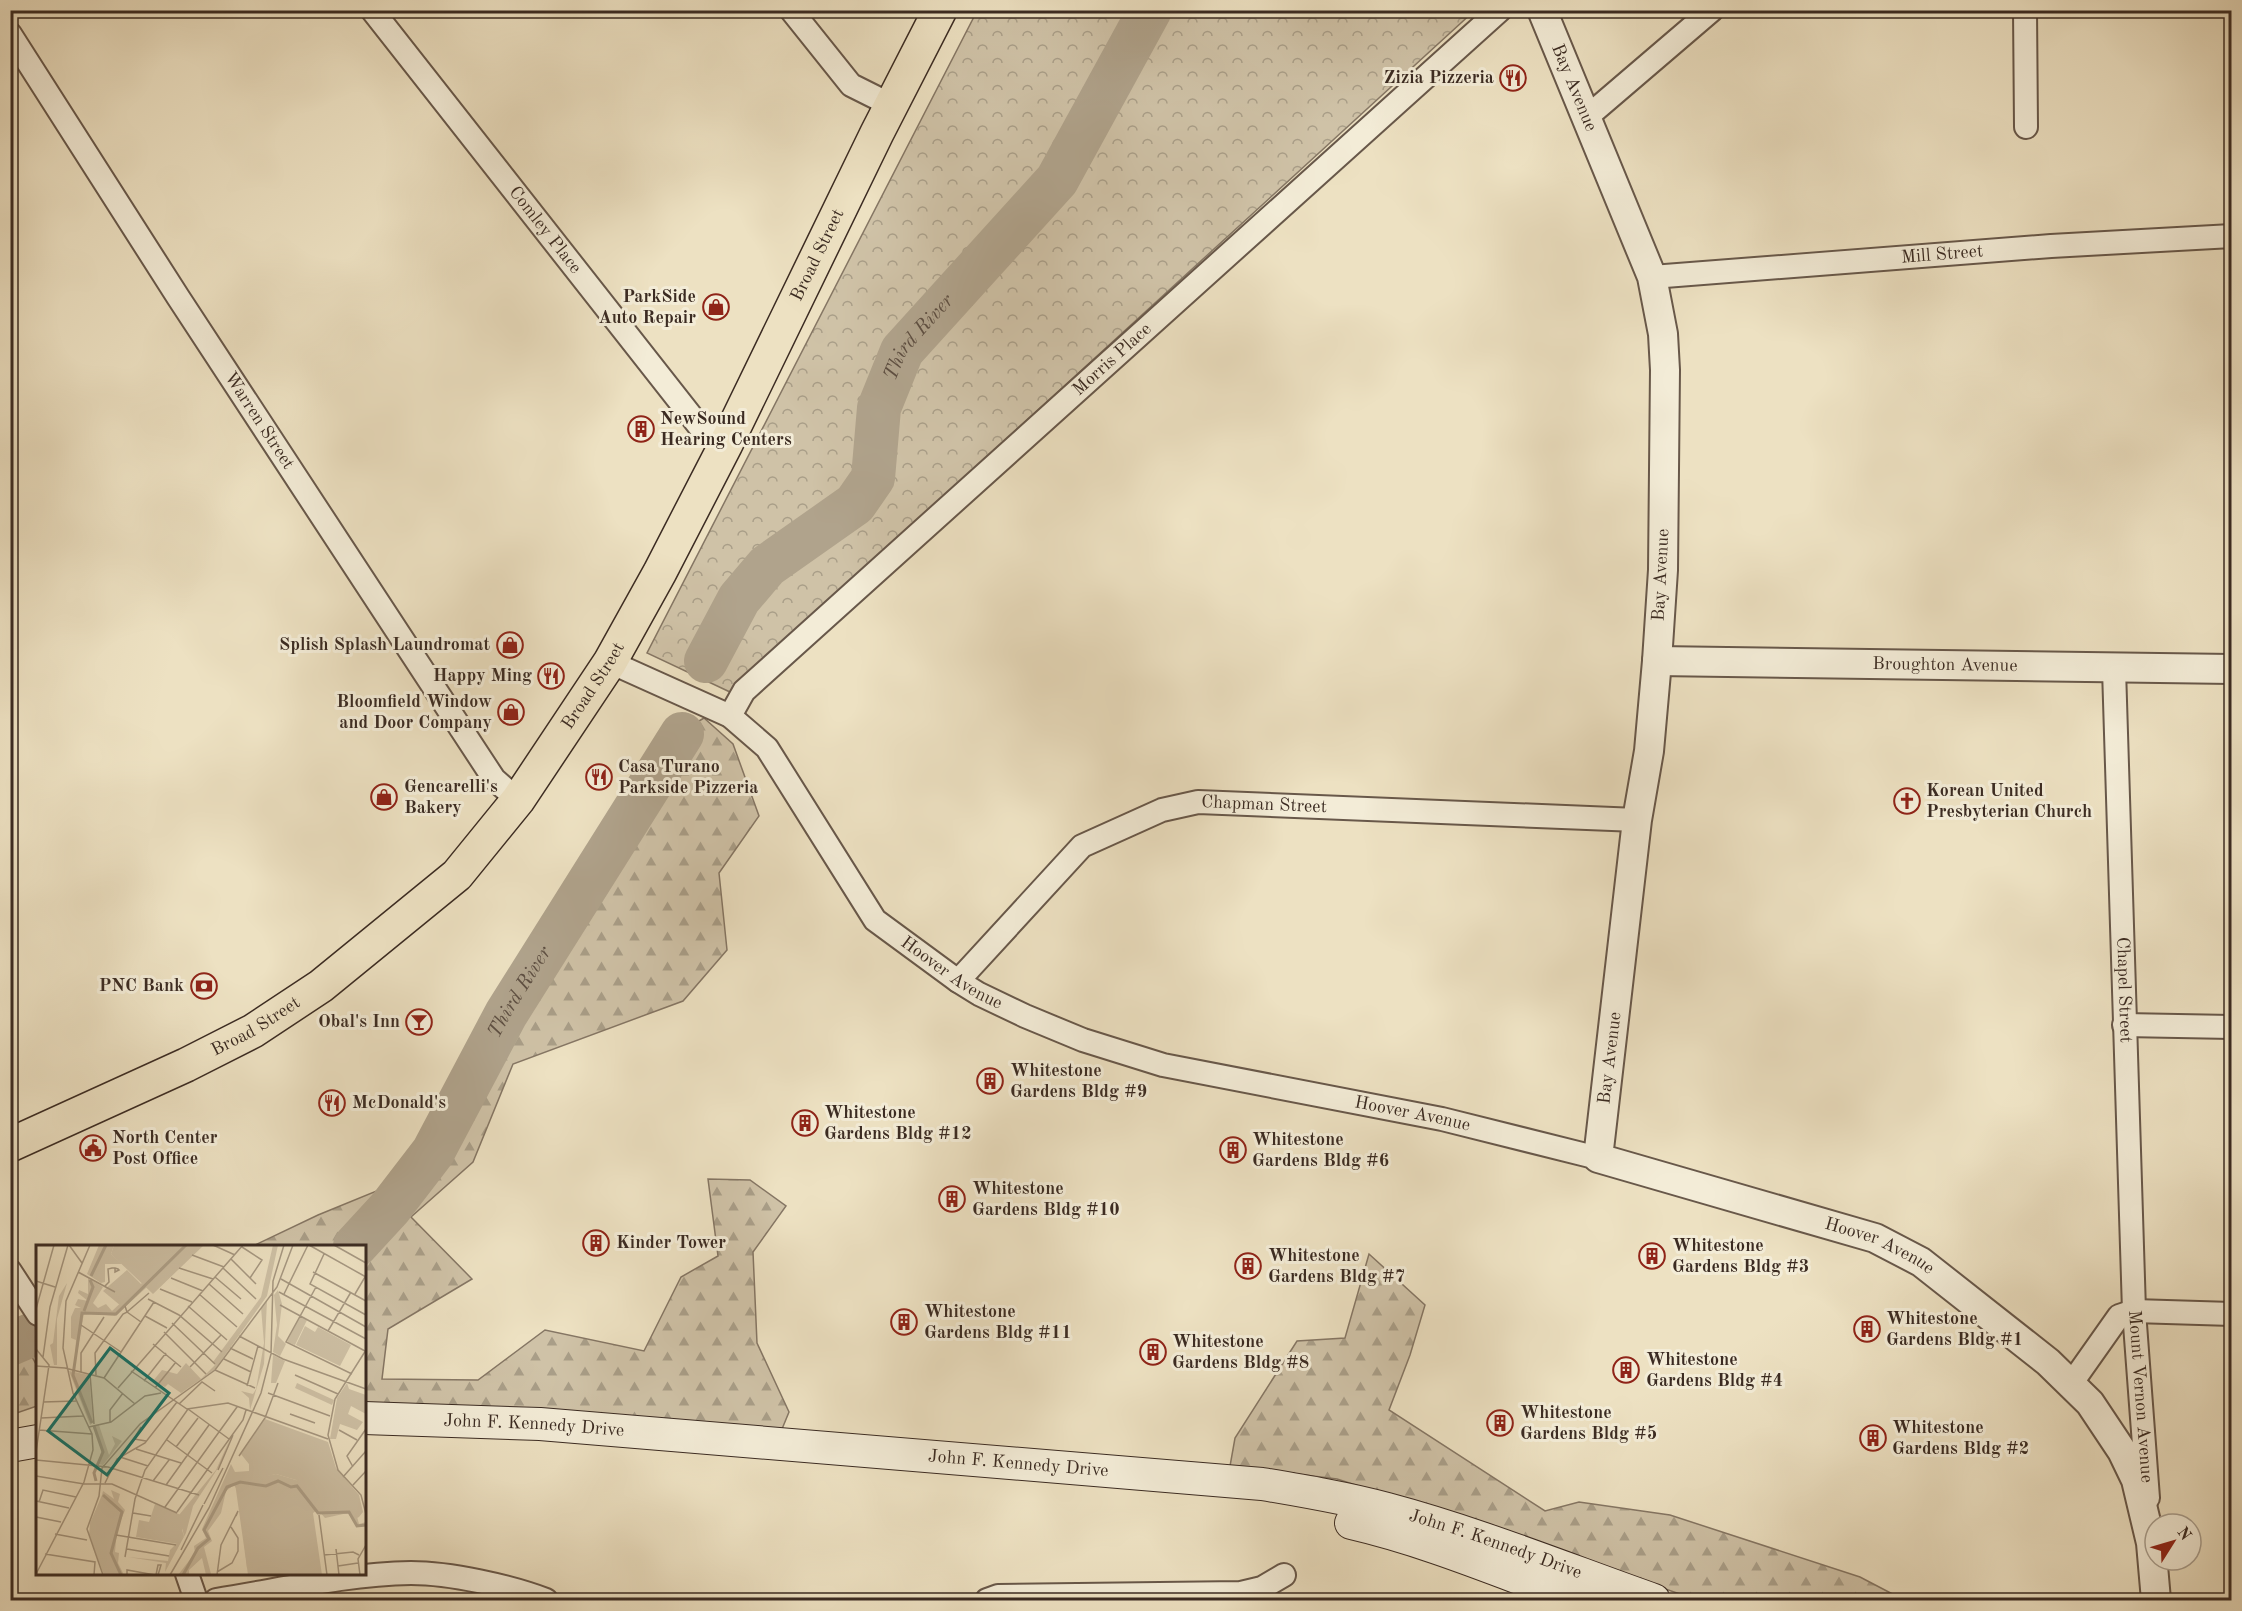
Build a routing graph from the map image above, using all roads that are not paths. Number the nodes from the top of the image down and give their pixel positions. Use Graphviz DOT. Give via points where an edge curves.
graph roads {
  1 [pos="372,10"];
  2 [pos="791,10"];
  3 [pos="940,10"];
  4 [pos="1500,10"];
  5 [pos="1542,10"];
  6 [pos="1712,10"];
  7 [pos="2025,10"];
  8 [pos="10,34"];
  9 [pos="891,105"];
  10 [pos="1587,117"];
  11 [pos="2026,127"];
  12 [pos="2232,236"];
  13 [pos="1652,277"];
  14 [pos="726,444"];
  15 [pos="1657,661"];
  16 [pos="610,662"];
  17 [pos="2114,669"];
  18 [pos="2232,669"];
  19 [pos="730,716"];
  20 [pos="518,800"];
  21 [pos="1638,820"];
  22 [pos="958,981"];
  23 [pos="2124,1025"];
  24 [pos="2232,1027"];
  25 [pos="10,1145"];
  26 [pos="1598,1158"];
  27 [pos="15,1279"];
  28 [pos="36,1311"];
  29 [pos="2134,1311"];
  30 [pos="2232,1314"];
  31 [pos="2072,1384"];
  32 [pos="366,1418"];
  33 [pos="36,1420"];
  34 [pos="10,1424"];
  35 [pos="366,1440"];
  36 [pos="36,1442"];
  37 [pos="10,1446"];
  38 [pos="2144,1512"];
  39 [pos="2149,1512"];
  40 [pos="2154,1572"];
  41 [pos="187,1575"];
  42 [pos="1284,1575"];
  43 [pos="482,1591"];
  44 [pos="196,1600"];
  45 [pos="216,1600"];
  46 [pos="546,1600"];
  47 [pos="987,1600"];
  48 [pos="1578,1600"];
  49 [pos="1654,1600"];
  50 [pos="2156,1600"];
  1 -- 14 [label="street, Comley Place" via="699,426"];
  2 -- 9 [label="street" via="850,86"];
  3 -- 9 [label="main road, Broad Street"];
  4 -- 19 [label="street, Morris Place" via="744,691"];
  5 -- 10 [label="street, Bay Avenue"];
  6 -- 10 [label="street"];
  7 -- 11 [label="street"];
  8 -- 20 [label="street, Warren Street" via="494,779"];
  9 -- 14 [label="main road, Broad Street"];
  10 -- 13 [label="street, Bay Avenue"];
  12 -- 13 [label="street, Mill Street"];
  13 -- 15 [label="street, Bay Avenue" via="1663,334 1665,370 1663,570"];
  14 -- 16 [label="main road, Broad Street"];
  15 -- 17 [label="street, Broughton Avenue"];
  15 -- 21 [label="street, Bay Avenue"];
  16 -- 19 [label="street, Hoover Avenue"];
  16 -- 20 [label="main road, Broad Street"];
  17 -- 18 [label="street, Broughton Avenue"];
  17 -- 23 [label="street, Chapel Street"];
  19 -- 22 [label="street, Hoover Avenue" via="767,748 875,920"];
  20 -- 25 [label="main road, Broad Street" via="457,875 321,986 253,1031"];
  21 -- 22 [label="street, Chapman Street" via="1198,802 1161,810 1082,846"];
  21 -- 26 [label="street, Bay Avenue"];
  22 -- 26 [label="street, Hoover Avenue" via="1083,1040 1163,1065 1442,1119"];
  23 -- 24 [label="street"];
  23 -- 29 [label="street, Chapel Street"];
  26 -- 31 [label="street, Hoover Avenue" via="1875,1238 1899,1249 1921,1262"];
  27 -- 28 [label="street"];
  29 -- 30 [label="street, Mount Vernon Avenue"];
  29 -- 31 [label="street" via="2119,1316"];
  29 -- 39 [label="street, Mount Vernon Avenue"];
  31 -- 38 [label="street, Hoover Avenue" via="2090,1403 2122,1451 2136,1480"];
  32 -- 49 [label="main road, John F. Kennedy Drive" via="540,1424 1262,1484 1387,1509"];
  33 -- 34 [label="main road"];
  35 -- 48 [label="main road, John F. Kennedy Drive" via="538,1445 1259,1505 1381,1530"];
  36 -- 37 [label="main road"];
  40 -- 50 [label="street, Hoover Avenue"];
  41 -- 44 [label="street"];
  42 -- 47 [label="street" via="1262,1588 1241,1593 998,1596"];
  43 -- 45 [label="street" via="412,1573 344,1579"];
  43 -- 46 [label="street"];
}
